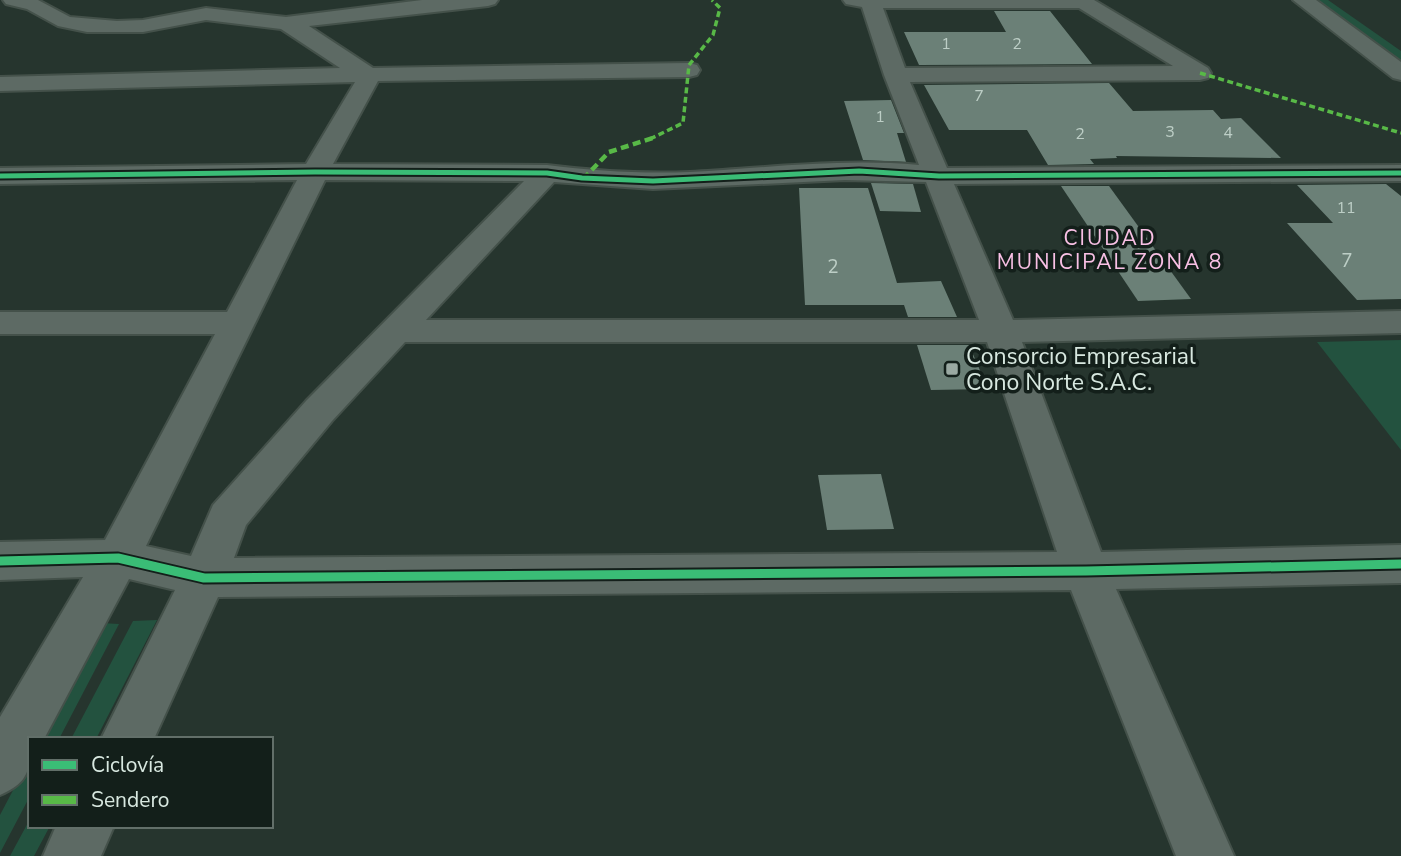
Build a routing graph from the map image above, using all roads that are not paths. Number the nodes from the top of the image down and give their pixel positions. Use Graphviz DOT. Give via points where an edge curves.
graph roads {
  1 [pos="13,0"];
  2 [pos="488,0"];
  3 [pos="1303,0"];
  4 [pos="865,1"];
  5 [pos="1082,1"];
  6 [pos="200,7"];
  7 [pos="286,23"];
  8 [pos="689,70"];
  9 [pos="1401,72"];
  10 [pos="370,75"];
  11 [pos="896,75"];
  12 [pos="0,84"];
  13 [pos="315,172"];
  14 [pos="547,173"];
  15 [pos="1401,173"];
  16 [pos="0,176"];
  17 [pos="939,176"];
  18 [pos="1401,322"];
  19 [pos="0,323"];
  20 [pos="236,323"];
  21 [pos="1000,330"];
  22 [pos="395,331"];
  23 [pos="118,558"];
  24 [pos="0,561"];
  25 [pos="1401,564"];
  26 [pos="1087,570"];
  27 [pos="204,578"];
  28 [pos="128,737"];
  29 [pos="0,768"];
  30 [pos="85,828"];
  31 [pos="72,856"];
  32 [pos="1205,856"];
  1 -- 6 [label="street" via="87,26 143,26"];
  2 -- 7 [label="street"];
  3 -- 9 [label="street"];
  4 -- 5 [label="street"];
  4 -- 11 [label="street"];
  5 -- 11 [label="street" via="1200,73"];
  6 -- 7 [label="street"];
  7 -- 10 [label="street" via="309,32 352,68"];
  8 -- 10 [label="street"];
  10 -- 12 [label="street"];
  10 -- 13 [label="street"];
  11 -- 17 [label="street"];
  13 -- 14 [label="street"];
  13 -- 16 [label="street"];
  13 -- 20 [label="street"];
  14 -- 17 [label="street" via="583,179 716,179 904,170"];
  14 -- 22 [label="street"];
  15 -- 17 [label="street"];
  17 -- 21 [label="street"];
  18 -- 21 [label="street"];
  19 -- 20 [label="street"];
  20 -- 23 [label="street"];
  21 -- 22 [label="street"];
  21 -- 26 [label="street"];
  22 -- 27 [label="street" via="318,411 228,517"];
  23 -- 24 [label="street"];
  23 -- 27 [label="street"];
  23 -- 29 [label="street"];
  25 -- 26 [label="street"];
  26 -- 27 [label="street"];
  26 -- 32 [label="street"];
  27 -- 28 [label="street"];
  30 -- 31 [label="street"];
}
